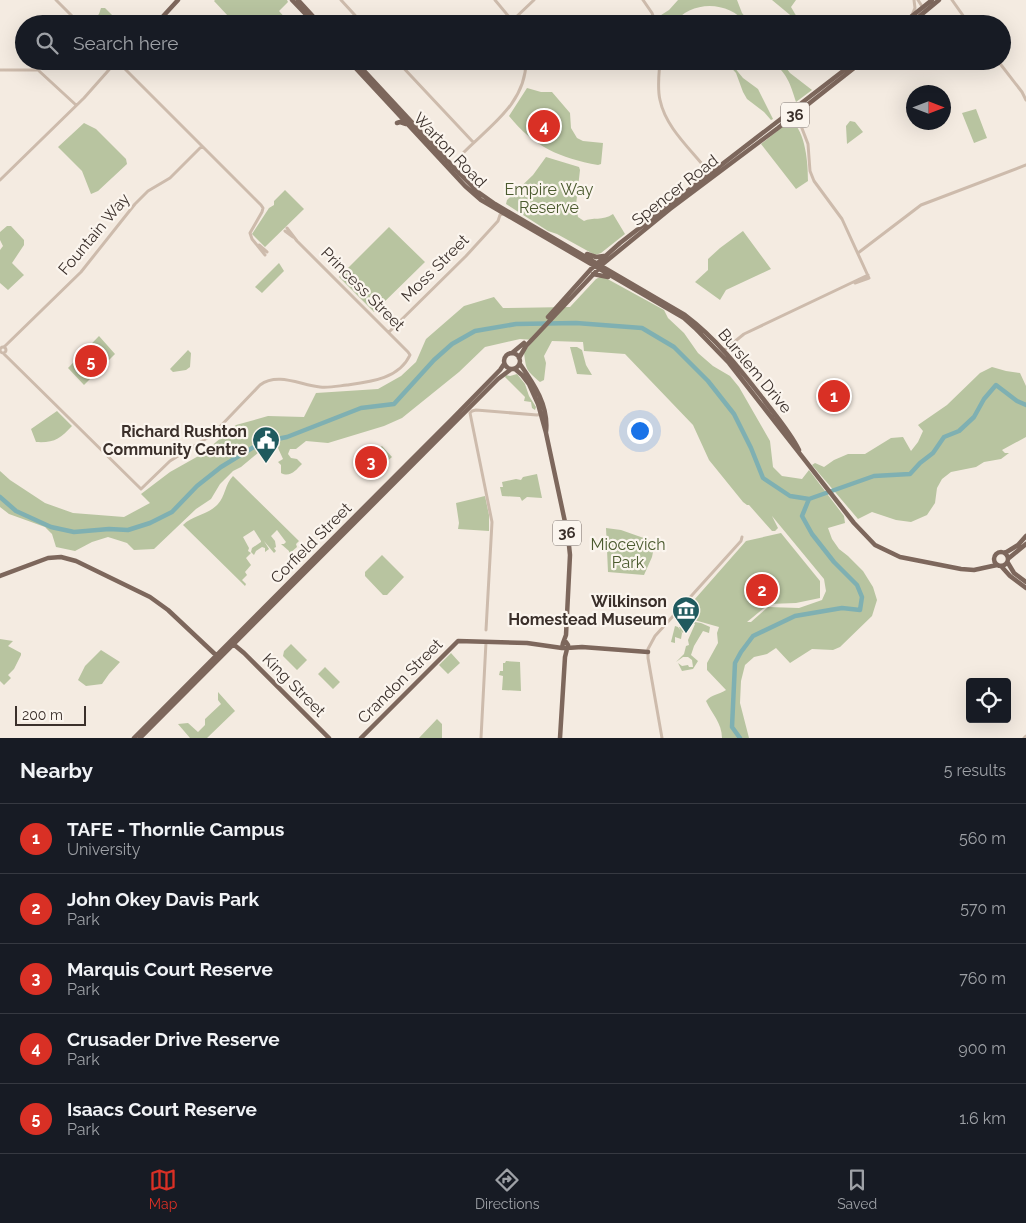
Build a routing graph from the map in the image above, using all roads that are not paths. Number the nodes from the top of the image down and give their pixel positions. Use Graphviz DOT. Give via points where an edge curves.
graph roads {
  1 [pos="56,0"];
  2 [pos="178,0"];
  3 [pos="292,0"];
  4 [pos="298,0"];
  5 [pos="341,0"];
  6 [pos="495,0"];
  7 [pos="534,0"];
  8 [pos="643,0"];
  9 [pos="915,0"];
  10 [pos="932,0"];
  11 [pos="940,0"];
  12 [pos="950,0"];
  13 [pos="923,10"];
  14 [pos="71,15"];
  15 [pos="164,15"];
  16 [pos="306,15"];
  17 [pos="312,15"];
  18 [pos="355,15"];
  19 [pos="508,15"];
  20 [pos="520,15"];
  21 [pos="651,15"];
  22 [pos="914,15"];
  23 [pos="917,15"];
  24 [pos="962,15"];
  25 [pos="0,70"];
  26 [pos="110,70"];
  27 [pos="126,70"];
  28 [pos="358,70"];
  29 [pos="362,70"];
  30 [pos="405,70"];
  31 [pos="525,70"];
  32 [pos="660,70"];
  33 [pos="846,70"];
  34 [pos="851,70"];
  35 [pos="1005,70"];
  36 [pos="369,80"];
  37 [pos="381,92"];
  38 [pos="1026,100"];
  39 [pos="74,106"];
  40 [pos="792,114"];
  41 [pos="397,123"];
  42 [pos="409,126"];
  43 [pos="473,142"];
  44 [pos="202,146"];
  45 [pos="752,147"];
  46 [pos="730,158"];
  47 [pos="448,165"];
  48 [pos="1026,165"];
  49 [pos="709,176"];
  50 [pos="0,180"];
  51 [pos="702,184"];
  52 [pos="690,188"];
  53 [pos="501,207"];
  54 [pos="511,213"];
  55 [pos="503,214"];
  56 [pos="518,217"];
  57 [pos="534,226"];
  58 [pos="526,227"];
  59 [pos="646,228"];
  60 [pos="286,230"];
  61 [pos="634,232"];
  62 [pos="546,238"];
  63 [pos="570,246"];
  64 [pos="619,250"];
  65 [pos="266,253"];
  66 [pos="858,253"];
  67 [pos="604,256"];
  68 [pos="586,261"];
  69 [pos="598,266"];
  70 [pos="609,270"];
  71 [pos="593,274"];
  72 [pos="625,284"];
  73 [pos="637,287"];
  74 [pos="566,296"];
  75 [pos="646,297"];
  76 [pos="551,316"];
  77 [pos="389,332"];
  78 [pos="536,332"];
  79 [pos="3,349"];
  80 [pos="722,351"];
  81 [pos="512,353"];
  82 [pos="519,358"];
  83 [pos="504,364"];
  84 [pos="520,364"];
  85 [pos="512,369"];
  86 [pos="543,414"];
  87 [pos="742,537"];
  88 [pos="1026,538"];
  89 [pos="1026,544"];
  90 [pos="1007,552"];
  91 [pos="1017,552"];
  92 [pos="994,559"];
  93 [pos="1008,560"];
  94 [pos="999,565"];
  95 [pos="974,570"];
  96 [pos="1016,575"];
  97 [pos="0,576"];
  98 [pos="1026,582"];
  99 [pos="1026,588"];
  100 [pos="486,630"];
  101 [pos="233,642"];
  102 [pos="486,642"];
  103 [pos="564,646"];
  104 [pos="647,650"];
  105 [pos="217,658"];
  106 [pos="134,738"];
  107 [pos="140,738"];
  108 [pos="330,738"];
  109 [pos="361,738"];
  110 [pos="481,738"];
  111 [pos="560,738"];
  112 [pos="662,738"];
  1 -- 14 [label="street"];
  2 -- 15 [label="main road"];
  3 -- 16 [label="main road"];
  4 -- 17 [label="main road"];
  5 -- 18 [label="street"];
  6 -- 19 [label="street"];
  7 -- 20 [label="street"];
  8 -- 21 [label="street"];
  9 -- 13 [label="street"];
  9 -- 22 [label="street"];
  10 -- 13 [label="main road"];
  11 -- 13 [label="main road"];
  12 -- 24 [label="street"];
  13 -- 23 [label="main road"];
  25 -- 39 [label="street" via="38,70"];
  26 -- 39 [label="street"];
  27 -- 44 [label="street"];
  28 -- 36 [label="main road, Warton Road"];
  29 -- 36 [label="main road, Warton Road"];
  30 -- 43 [label="street"];
  31 -- 43 [label="street" via="523,83 512,104"];
  32 -- 49 [label="street" via="659,93 664,114"];
  33 -- 40 [label="main road, Spencer Road / 36"];
  34 -- 40 [label="main road, Spencer Road / 36"];
  35 -- 38 [label="street"];
  36 -- 37 [label="main road, Warton Road"];
  37 -- 42 [label="main road, Warton Road"];
  37 -- 47 [label="main road, Warton Road"];
  39 -- 50 [label="street"];
  40 -- 45 [label="main road, Spencer Road / 36"];
  40 -- 46 [label="main road, Spencer Road / 36"];
  40 -- 66 [label="street" via="808,144 814,181 842,219"];
  41 -- 42 [label="main road"];
  42 -- 47 [label="main road, Warton Road"];
  43 -- 47 [label="street"];
  44 -- 65 [label="street" via="263,208 250,233"];
  44 -- 79 [label="street, Fountain Way" via="170,178 142,198 81,272"];
  45 -- 46 [label="main road" via="750,145"];
  45 -- 49 [label="main road, Spencer Road / 36"];
  46 -- 49 [label="main road, Spencer Road / 36"];
  47 -- 53 [label="main road, Warton Road" via="478,192"];
  47 -- 55 [label="main road, Warton Road" via="470,192"];
  48 -- 66 [label="street" via="921,205"];
  49 -- 51 [label="main road, Spencer Road / 36"];
  49 -- 52 [label="main road, Spencer Road / 36"];
  51 -- 52 [label="main road"];
  51 -- 59 [label="main road, Spencer Road / 36"];
  52 -- 61 [label="main road, Spencer Road / 36"];
  53 -- 54 [label="main road, Warton Road"];
  53 -- 55 [label="street"];
  54 -- 55 [label="street"];
  54 -- 56 [label="main road, Warton Road"];
  55 -- 58 [label="main road, Warton Road"];
  55 -- 77 [label="street, Moss Street" via="466,256"];
  56 -- 57 [label="main road, Warton Road"];
  56 -- 58 [label="main road"];
  57 -- 62 [label="main road"];
  57 -- 63 [label="main road, Warton Road"];
  58 -- 62 [label="main road, Warton Road"];
  59 -- 61 [label="main road" via="636,234"];
  59 -- 64 [label="main road, Spencer Road / 36"];
  60 -- 77 [label="street, Princess Street"];
  61 -- 67 [label="main road, Spencer Road / 36"];
  62 -- 68 [label="main road, Warton Road"];
  63 -- 67 [label="main road" via="592,256"];
  63 -- 69 [label="main road, Warton Road"];
  64 -- 69 [label="main road, Spencer Road / 36"];
  64 -- 70 [label="main road" via="609,262"];
  66 -- 80 [label="street" via="869,277 744,334"];
  67 -- 69 [label="main road, Spencer Road / 36"];
  68 -- 69 [label="main road, Warton Road"];
  68 -- 74 [label="main road" via="586,270"];
  69 -- 70 [label="main road, Burslem Drive"];
  69 -- 71 [label="main road, Spencer Road / 36"];
  69 -- 72 [label="main road, Burslem Drive"];
  69 -- 74 [label="main road, Spencer Road / 36"];
  70 -- 73 [label="main road, Burslem Drive"];
  71 -- 72 [label="main road"];
  71 -- 76 [label="main road, Spencer Road / 36"];
  72 -- 75 [label="main road, Burslem Drive"];
  73 -- 75 [label="main road"];
  73 -- 80 [label="main road, Burslem Drive" via="685,315"];
  74 -- 76 [label="main road, Spencer Road / 36"];
  75 -- 80 [label="main road, Burslem Drive" via="684,318"];
  76 -- 78 [label="main road, Spencer Road / 36"];
  77 -- 79 [label="street, Princess Street" via="410,355 397,370 377,381 324,387 278,379 264,383 212,435 170,461 141,489"];
  78 -- 81 [label="main road, Spencer Road / 36"];
  78 -- 82 [label="main road, Spencer Road / 36"];
  80 -- 95 [label="main road, Burslem Drive" via="870,540 892,554"];
  81 -- 82 [label="main road"];
  81 -- 83 [label="main road, 36" via="504,358"];
  82 -- 84 [label="main road, 36"];
  83 -- 85 [label="main road, 36"];
  83 -- 101 [label="main road, Corfield Street"];
  84 -- 85 [label="main road"];
  84 -- 86 [label="main road, 36" via="535,386"];
  85 -- 86 [label="main road, 36" via="529,384"];
  85 -- 101 [label="main road, Corfield Street" via="498,378"];
  86 -- 100 [label="street" via="474,410 470,415 492,522"];
  86 -- 103 [label="main road, 36" via="569,545"];
  87 -- 104 [label="street" via="650,640"];
  88 -- 90 [label="main road"];
  89 -- 91 [label="main road, Burslem Drive"];
  90 -- 91 [label="main road"];
  90 -- 92 [label="main road" via="999,552"];
  90 -- 93 [label="main road"];
  91 -- 93 [label="main road, Burslem Drive"];
  92 -- 94 [label="main road"];
  92 -- 95 [label="main road"];
  93 -- 94 [label="main road, Burslem Drive"];
  93 -- 96 [label="main road"];
  94 -- 95 [label="main road, Burslem Drive"];
  94 -- 99 [label="main road"];
  96 -- 98 [label="main road"];
  96 -- 99 [label="main road"];
  97 -- 105 [label="main road" via="48,558 73,559 150,597 176,617"];
  101 -- 105 [label="main road, Corfield Street"];
  101 -- 108 [label="main road, King Street"];
  102 -- 103 [label="main road, Crandon Street"];
  102 -- 109 [label="main road, Crandon Street" via="461,640 454,644"];
  102 -- 110 [label="street"];
  103 -- 104 [label="main road, Crandon Street"];
  103 -- 111 [label="main road"];
  104 -- 112 [label="street"];
  105 -- 106 [label="main road, Corfield Street"];
  105 -- 107 [label="main road, Corfield Street"];
}
